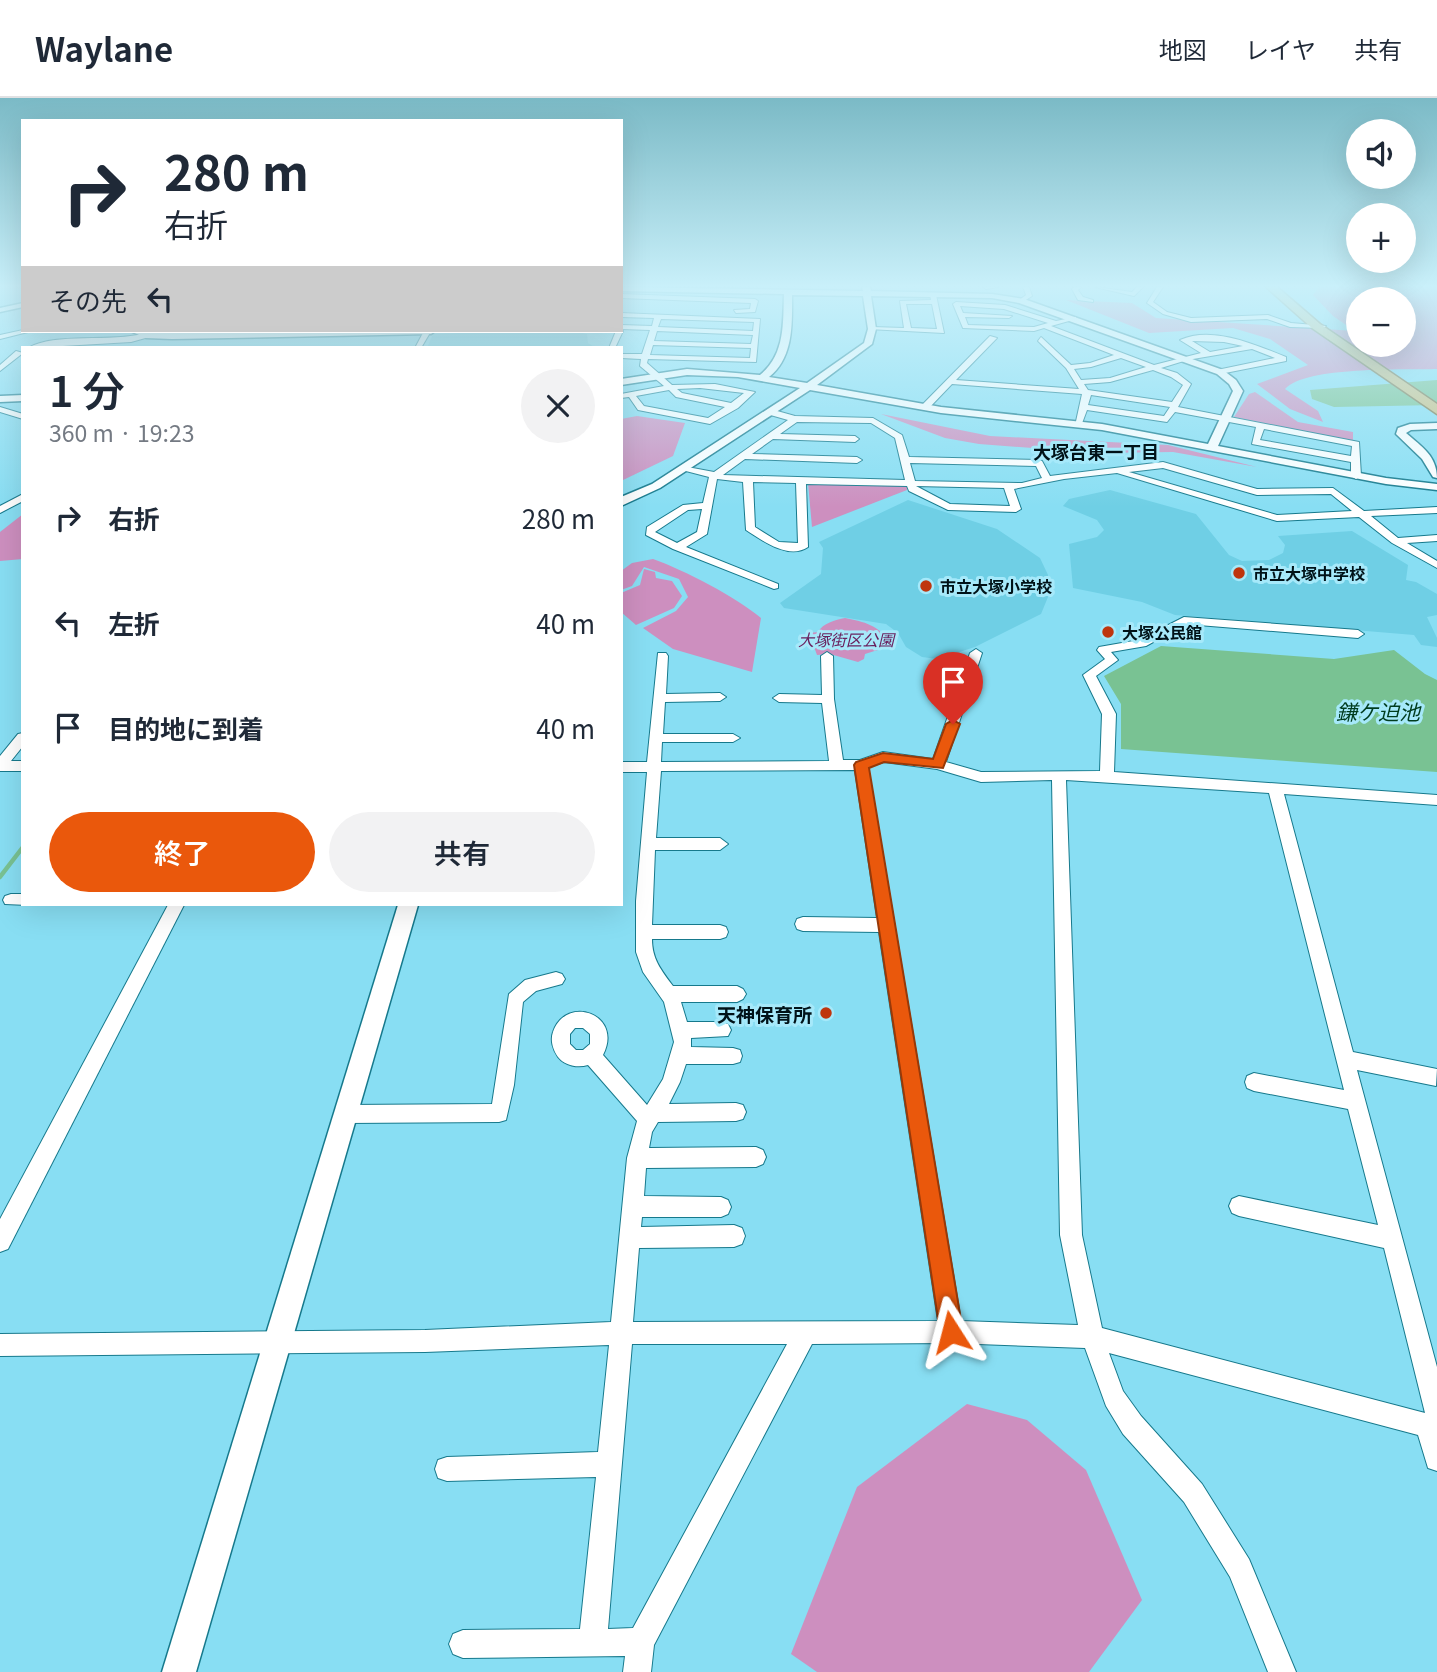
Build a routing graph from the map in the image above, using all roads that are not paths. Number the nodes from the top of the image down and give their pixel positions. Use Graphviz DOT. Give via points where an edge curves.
graph roads {
  1 [pos="643,360"];
  2 [pos="778,360"];
  3 [pos="844,360"];
  4 [pos="972,360"];
  5 [pos="1064,360"];
  6 [pos="1105,360"];
  7 [pos="1136,360"];
  8 [pos="1178,360"];
  9 [pos="1192,360"];
  10 [pos="1276,360"];
  11 [pos="1369,360"];
  12 [pos="1069,367"];
  13 [pos="1155,368"];
  14 [pos="1220,372"];
  15 [pos="1389,374"];
  16 [pos="656,376"];
  17 [pos="762,378"];
  18 [pos="1110,380"];
  19 [pos="623,382"];
  20 [pos="951,382"];
  21 [pos="1079,382"];
  22 [pos="808,386"];
  23 [pos="670,387"];
  24 [pos="1085,392"];
  25 [pos="631,395"];
  26 [pos="623,396"];
  27 [pos="21,398"];
  28 [pos="1126,398"];
  29 [pos="0,399"];
  30 [pos="1437,402"];
  31 [pos="734,406"];
  32 [pos="925,407"];
  33 [pos="1084,407"];
  34 [pos="1173,407"];
  35 [pos="0,409"];
  36 [pos="1437,410"];
  37 [pos="770,412"];
  38 [pos="21,415"];
  39 [pos="1226,418"];
  40 [pos="795,419"];
  41 [pos="852,419"];
  42 [pos="1078,424"];
  43 [pos="1261,425"];
  44 [pos="1437,426"];
  45 [pos="772,436"];
  46 [pos="855,439"];
  47 [pos="1212,447"];
  48 [pos="744,456"];
  49 [pos="857,460"];
  50 [pos="905,460"];
  51 [pos="1356,460"];
  52 [pos="685,468"];
  53 [pos="1115,470"];
  54 [pos="1437,475"];
  55 [pos="1356,476"];
  56 [pos="713,477"];
  57 [pos="748,479"];
  58 [pos="1047,479"];
  59 [pos="801,480"];
  60 [pos="860,481"];
  61 [pos="909,482"];
  62 [pos="1008,486"];
  63 [pos="1437,487"];
  64 [pos="1257,492"];
  65 [pos="21,498"];
  66 [pos="623,501"];
  67 [pos="708,506"];
  68 [pos="1241,509"];
  69 [pos="0,510"];
  70 [pos="1437,510"];
  71 [pos="1362,515"];
  72 [pos="1437,538"];
  73 [pos="1396,541"];
  74 [pos="677,547"];
  75 [pos="1437,565"];
  76 [pos="774,586"];
  77 [pos="1358,634"];
  78 [pos="976,653"];
  79 [pos="662,656"];
  80 [pos="827,656"];
  81 [pos="720,697"];
  82 [pos="659,698"];
  83 [pos="779,698"];
  84 [pos="828,699"];
  85 [pos="733,737"];
  86 [pos="656,738"];
  87 [pos="21,740"];
  88 [pos="938,764"];
  89 [pos="861,765"];
  90 [pos="0,766"];
  91 [pos="21,766"];
  92 [pos="837,766"];
  93 [pos="623,767"];
  94 [pos="654,767"];
  95 [pos="1059,775"];
  96 [pos="1107,776"];
  97 [pos="1275,789"];
  98 [pos="1437,800"];
  99 [pos="648,844"];
  100 [pos="720,844"];
  101 [pos="175,906"];
  102 [pos="408,906"];
  103 [pos="803,924"];
  104 [pos="885,925"];
  105 [pos="644,932"];
  106 [pos="720,932"];
  107 [pos="556,979"];
  108 [pos="669,993"];
  109 [pos="737,995"];
  110 [pos="681,1030"];
  111 [pos="722,1030"];
  112 [pos="590,1054"];
  113 [pos="678,1055"];
  114 [pos="733,1056"];
  115 [pos="1345,1059"];
  116 [pos="1436,1077"];
  117 [pos="1254,1082"];
  118 [pos="1356,1101"];
  119 [pos="736,1112"];
  120 [pos="346,1114"];
  121 [pos="650,1117"];
  122 [pos="756,1157"];
  123 [pos="637,1158"];
  124 [pos="632,1206"];
  125 [pos="1239,1206"];
  126 [pos="721,1207"];
  127 [pos="734,1236"];
  128 [pos="629,1238"];
  129 [pos="1392,1239"];
  130 [pos="0,1241"];
  131 [pos="951,1332"];
  132 [pos="620,1333"];
  133 [pos="805,1334"];
  134 [pos="1092,1337"];
  135 [pos="279,1340"];
  136 [pos="0,1345"];
  137 [pos="1434,1422"];
  138 [pos="1437,1459"];
  139 [pos="608,1464"];
  140 [pos="447,1469"];
  141 [pos="642,1642"];
  142 [pos="593,1643"];
  143 [pos="463,1644"];
  144 [pos="179,1672"];
  145 [pos="637,1672"];
  146 [pos="1282,1672"];
  1 -- 16 [label="street"];
  2 -- 17 [label="street"];
  3 -- 22 [label="street"];
  4 -- 20 [label="street"];
  5 -- 12 [label="street"];
  6 -- 12 [label="street"];
  7 -- 13 [label="street"];
  8 -- 13 [label="street"];
  9 -- 14 [label="street"];
  10 -- 14 [label="street"];
  11 -- 15 [label="highway"];
  12 -- 21 [label="street"];
  13 -- 18 [label="street"];
  13 -- 34 [label="street" via="1187,384"];
  14 -- 39 [label="street" via="1238,391"];
  15 -- 30 [label="highway"];
  15 -- 36 [label="highway"];
  16 -- 17 [label="street" via="701,372"];
  16 -- 19 [label="street"];
  16 -- 23 [label="street"];
  17 -- 22 [label="street"];
  18 -- 21 [label="street"];
  18 -- 28 [label="street" via="1128,388"];
  20 -- 24 [label="street"];
  20 -- 32 [label="street"];
  21 -- 24 [label="street"];
  22 -- 32 [label="street"];
  22 -- 37 [label="street"];
  23 -- 25 [label="street"];
  23 -- 31 [label="street" via="679,395"];
  23 -- 31 [label="street" via="709,384 751,392"];
  24 -- 28 [label="street"];
  24 -- 33 [label="street"];
  25 -- 26 [label="street"];
  25 -- 31 [label="street" via="641,408 710,421"];
  27 -- 29 [label="street"];
  28 -- 34 [label="street"];
  32 -- 42 [label="street"];
  33 -- 34 [label="street" via="1167,419"];
  33 -- 42 [label="street"];
  34 -- 39 [label="street"];
  35 -- 38 [label="street"];
  37 -- 40 [label="street"];
  37 -- 52 [label="street"];
  39 -- 43 [label="street"];
  39 -- 47 [label="street"];
  40 -- 41 [label="street"];
  40 -- 45 [label="street"];
  41 -- 46 [label="street"];
  41 -- 50 [label="street" via="873,421 894,433"];
  42 -- 47 [label="street"];
  43 -- 51 [label="street" via="1356,444"];
  43 -- 51 [label="street" via="1255,442"];
  44 -- 54 [label="street" via="1410,427 1401,434 1427,457"];
  45 -- 46 [label="street"];
  45 -- 48 [label="street"];
  46 -- 49 [label="street"];
  47 -- 55 [label="street"];
  48 -- 49 [label="street"];
  48 -- 56 [label="street"];
  49 -- 60 [label="street"];
  50 -- 58 [label="street" via="1039,463"];
  50 -- 61 [label="street"];
  51 -- 55 [label="street"];
  52 -- 56 [label="street"];
  52 -- 66 [label="street"];
  53 -- 58 [label="street"];
  53 -- 64 [label="street" via="1163,465"];
  53 -- 68 [label="street"];
  55 -- 63 [label="street"];
  56 -- 57 [label="street"];
  56 -- 67 [label="street"];
  57 -- 59 [label="street"];
  57 -- 59 [label="street" via="750,528 776,545 803,547"];
  58 -- 62 [label="street"];
  59 -- 60 [label="street"];
  60 -- 61 [label="street"];
  61 -- 62 [label="street"];
  61 -- 62 [label="street" via="912,489 948,506 1016,509"];
  64 -- 68 [label="street"];
  64 -- 71 [label="street" via="1333,491"];
  65 -- 69 [label="street"];
  67 -- 74 [label="street" via="702,534"];
  67 -- 74 [label="street" via="685,507 651,529 652,534"];
  68 -- 71 [label="street" via="1277,519"];
  70 -- 71 [label="street"];
  71 -- 73 [label="street"];
  72 -- 73 [label="street"];
  73 -- 75 [label="street"];
  74 -- 76 [label="street"];
  77 -- 96 [label="street" via="1184,620 1142,643 1103,650 1112,660 1089,675 1109,714"];
  78 -- 88 [label="street"];
  79 -- 82 [label="street"];
  80 -- 84 [label="street"];
  81 -- 82 [label="street"];
  82 -- 86 [label="street"];
  83 -- 84 [label="street"];
  84 -- 92 [label="street"];
  85 -- 86 [label="street"];
  86 -- 94 [label="street"];
  87 -- 90 [label="street"];
  88 -- 89 [label="street" via="883,757"];
  88 -- 95 [label="street" via="981,776"];
  89 -- 92 [label="street"];
  89 -- 104 [label="street"];
  90 -- 91 [label="street"];
  92 -- 94 [label="street"];
  93 -- 94 [label="street"];
  94 -- 99 [label="street"];
  95 -- 96 [label="street"];
  95 -- 134 [label="street" via="1071,1235"];
  96 -- 97 [label="street"];
  97 -- 98 [label="street"];
  97 -- 115 [label="street"];
  99 -- 100 [label="street"];
  99 -- 105 [label="street"];
  101 -- 130 [label="street"];
  102 -- 120 [label="street"];
  103 -- 104 [label="street"];
  104 -- 131 [label="street"];
  105 -- 106 [label="street"];
  105 -- 108 [label="street" via="649,967"];
  107 -- 120 [label="street" via="531,985 515,999 508,1080 499,1113"];
  108 -- 109 [label="street"];
  108 -- 110 [label="street"];
  110 -- 111 [label="street"];
  110 -- 113 [label="street"];
  112 -- 121 [label="street"];
  113 -- 114 [label="street"];
  113 -- 121 [label="street" via="671,1082"];
  115 -- 116 [label="street"];
  115 -- 118 [label="street"];
  117 -- 118 [label="street"];
  118 -- 129 [label="street"];
  119 -- 121 [label="street"];
  120 -- 135 [label="street"];
  121 -- 123 [label="street"];
  122 -- 123 [label="street"];
  123 -- 124 [label="street"];
  124 -- 126 [label="street"];
  124 -- 128 [label="street"];
  125 -- 129 [label="street"];
  127 -- 128 [label="street"];
  128 -- 132 [label="street"];
  129 -- 137 [label="street"];
  131 -- 133 [label="street"];
  131 -- 134 [label="street"];
  132 -- 133 [label="street"];
  132 -- 135 [label="street" via="425,1341"];
  132 -- 139 [label="street"];
  133 -- 141 [label="street"];
  134 -- 137 [label="street"];
  134 -- 146 [label="street" via="1114,1398 1193,1493 1240,1568"];
  135 -- 136 [label="street"];
  135 -- 144 [label="street"];
  137 -- 138 [label="street"];
  139 -- 140 [label="street"];
  139 -- 142 [label="street"];
  141 -- 142 [label="street"];
  141 -- 145 [label="street"];
  142 -- 143 [label="street"];
}
